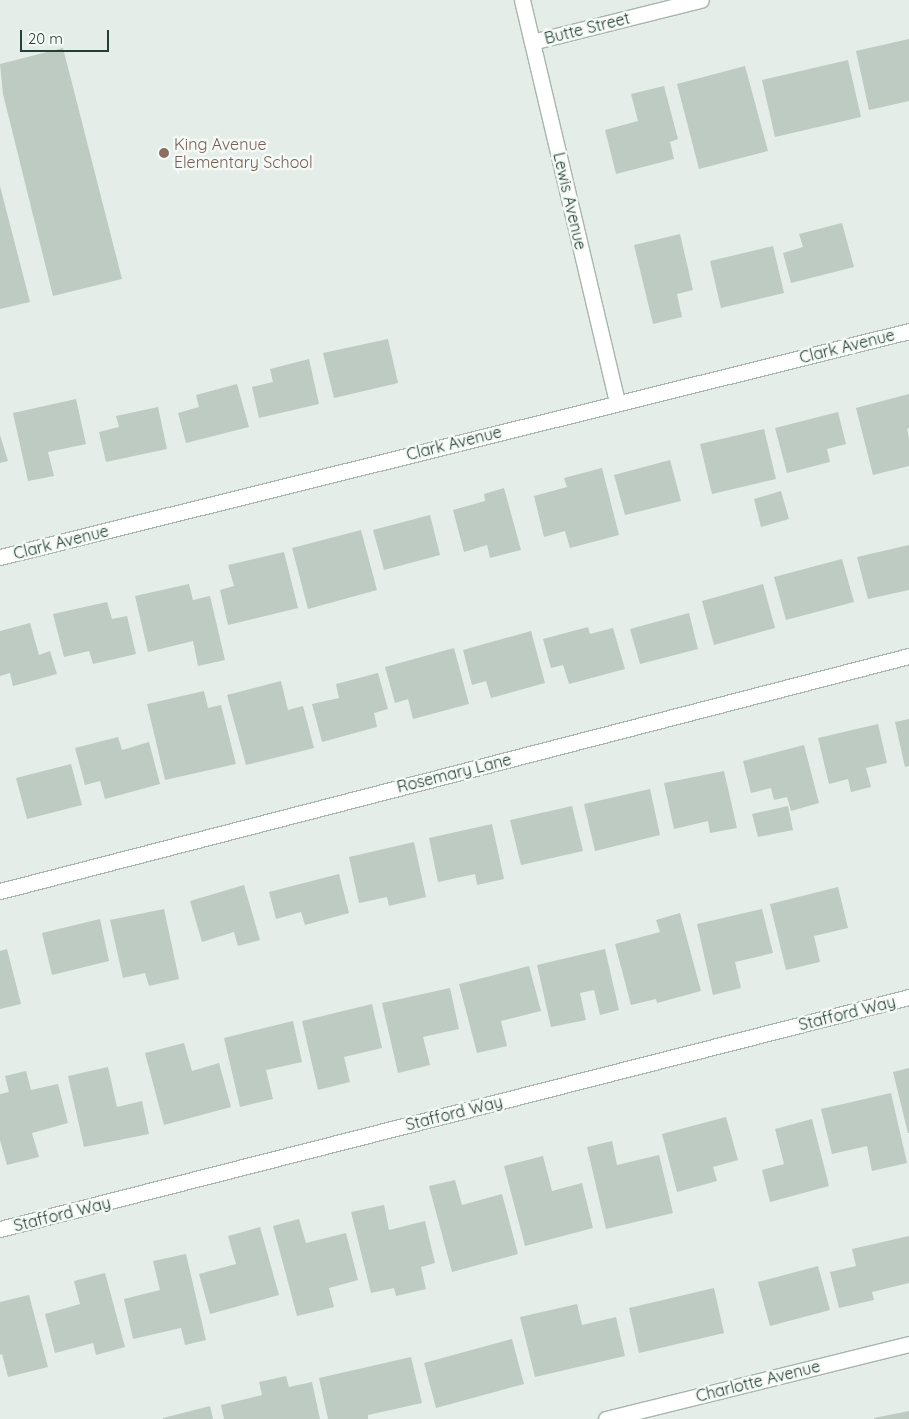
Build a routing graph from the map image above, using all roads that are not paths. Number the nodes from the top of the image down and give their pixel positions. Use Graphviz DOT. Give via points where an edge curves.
graph roads {
  1 [pos="522,0"];
  2 [pos="701,0"];
  3 [pos="532,42"];
  4 [pos="909,331"];
  5 [pos="617,402"];
  6 [pos="0,557"];
  7 [pos="909,656"];
  8 [pos="0,890"];
  9 [pos="909,997"];
  10 [pos="0,1230"];
  11 [pos="909,1344"];
  12 [pos="606,1419"];
  1 -- 3 [label="street, Lewis Avenue"];
  2 -- 3 [label="street, Butte Street"];
  3 -- 5 [label="street, Lewis Avenue"];
  4 -- 5 [label="street, Clark Avenue"];
  5 -- 6 [label="street, Clark Avenue"];
  7 -- 8 [label="street, Rosemary Lane"];
  9 -- 10 [label="street, Stafford Way"];
  11 -- 12 [label="street, Charlotte Avenue"];
}
